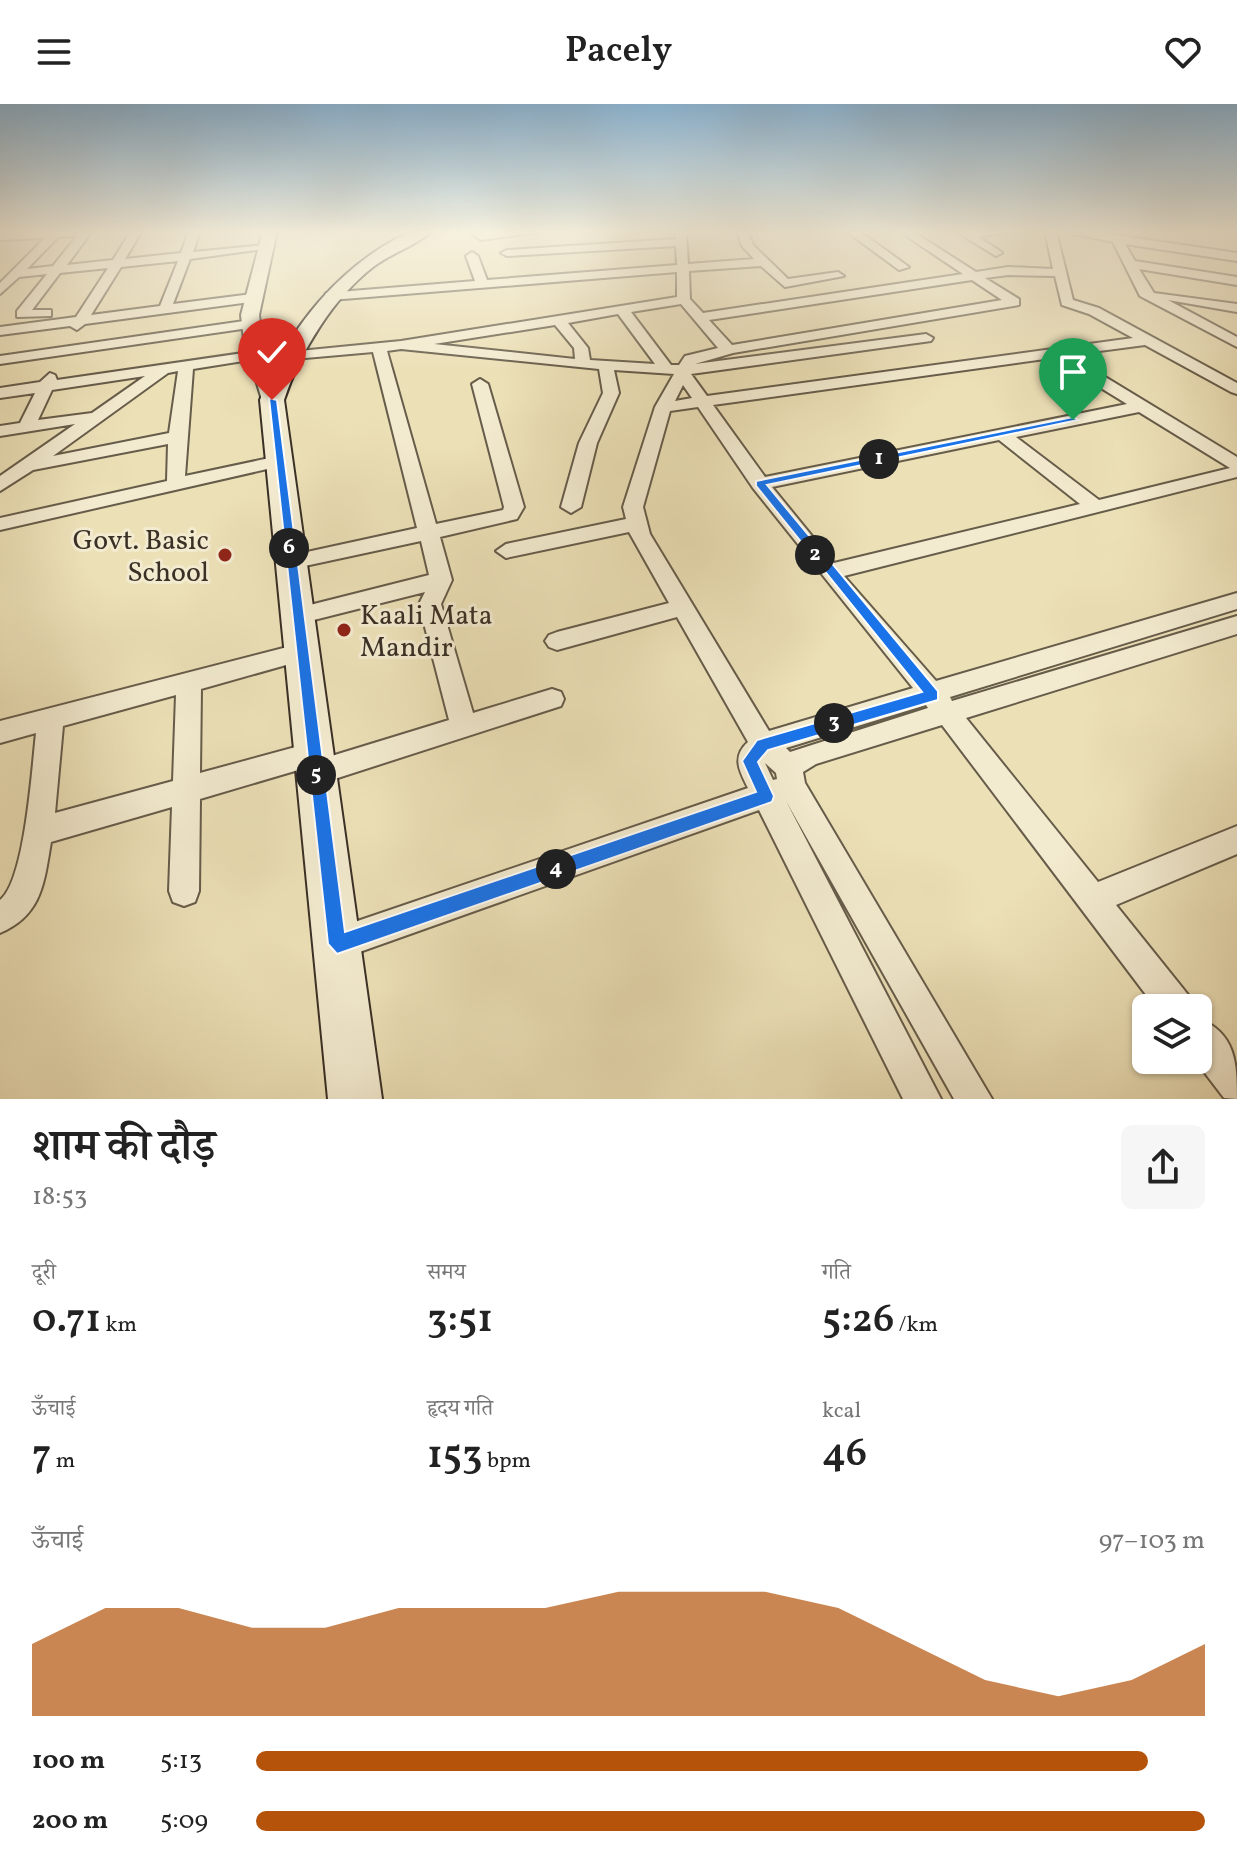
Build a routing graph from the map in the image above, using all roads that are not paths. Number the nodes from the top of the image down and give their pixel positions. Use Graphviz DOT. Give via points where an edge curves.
graph roads {
  1 [pos="50,277"];
  2 [pos="109,277"];
  3 [pos="177,277"];
  4 [pos="258,277"];
  5 [pos="351,277"];
  6 [pos="480,277"];
  7 [pos="537,277"];
  8 [pos="683,277"];
  9 [pos="779,277"];
  10 [pos="827,277"];
  11 [pos="965,277"];
  12 [pos="976,277"];
  13 [pos="1062,277"];
  14 [pos="1136,277"];
  15 [pos="1214,277"];
  16 [pos="1237,281"];
  17 [pos="482,282"];
  18 [pos="1145,293"];
  19 [pos="331,296"];
  20 [pos="847,296"];
  21 [pos="252,298"];
  22 [pos="684,300"];
  23 [pos="859,305"];
  24 [pos="1237,308"];
  25 [pos="165,309"];
  26 [pos="622,310"];
  27 [pos="85,314"];
  28 [pos="871,315"];
  29 [pos="699,318"];
  30 [pos="558,319"];
  31 [pos="251,324"];
  32 [pos="884,325"];
  33 [pos="0,331"];
  34 [pos="926,338"];
  35 [pos="1148,340"];
  36 [pos="1237,343"];
  37 [pos="401,345"];
  38 [pos="379,346"];
  39 [pos="728,350"];
  40 [pos="63,351"];
  41 [pos="1055,353"];
  42 [pos="257,355"];
  43 [pos="294,355"];
  44 [pos="0,360"];
  45 [pos="583,364"];
  46 [pos="186,366"];
  47 [pos="606,366"];
  48 [pos="165,369"];
  49 [pos="677,371"];
  50 [pos="1237,374"];
  51 [pos="1214,376"];
  52 [pos="480,384"];
  53 [pos="47,386"];
  54 [pos="1237,389"];
  55 [pos="0,393"];
  56 [pos="272,400"];
  57 [pos="704,402"];
  58 [pos="1142,406"];
  59 [pos="663,407"];
  60 [pos="95,416"];
  61 [pos="26,427"];
  62 [pos="0,431"];
  63 [pos="1003,435"];
  64 [pos="177,437"];
  65 [pos="279,461"];
  66 [pos="1237,465"];
  67 [pos="26,467"];
  68 [pos="0,472"];
  69 [pos="1237,472"];
  70 [pos="760,484"];
  71 [pos="0,485"];
  72 [pos="176,485"];
  73 [pos="571,507"];
  74 [pos="1097,508"];
  75 [pos="0,524"];
  76 [pos="635,524"];
  77 [pos="430,531"];
  78 [pos="506,551"];
  79 [pos="291,562"];
  80 [pos="829,572"];
  81 [pos="441,580"];
  82 [pos="1237,601"];
  83 [pos="683,607"];
  84 [pos="298,616"];
  85 [pos="1237,625"];
  86 [pos="557,641"];
  87 [pos="303,652"];
  88 [pos="189,682"];
  89 [pos="552,699"];
  90 [pos="940,705"];
  91 [pos="51,719"];
  92 [pos="464,727"];
  93 [pos="0,732"];
  94 [pos="763,745"];
  95 [pos="315,763"];
  96 [pos="782,783"];
  97 [pos="185,790"];
  98 [pos="37,832"];
  99 [pos="1237,840"];
  100 [pos="184,891"];
  101 [pos="1092,900"];
  102 [pos="0,917"];
  103 [pos="337,944"];
  104 [pos="897,965"];
  105 [pos="860,977"];
  106 [pos="1166,994"];
  107 [pos="1212,1053"];
  108 [pos="1237,1085"];
  109 [pos="355,1099"];
  110 [pos="923,1099"];
  111 [pos="974,1099"];
  1 -- 27 [label="street" via="22,314"];
  2 -- 27 [label="street"];
  3 -- 25 [label="street"];
  4 -- 21 [label="street"];
  5 -- 19 [label="main road"];
  6 -- 17 [label="street"];
  7 -- 17 [label="street"];
  8 -- 22 [label="street"];
  9 -- 10 [label="street" via="785,283"];
  11 -- 20 [label="street"];
  12 -- 32 [label="street" via="1014,302"];
  13 -- 35 [label="street" via="1067,302"];
  14 -- 18 [label="street"];
  15 -- 16 [label="street"];
  17 -- 19 [label="street"];
  18 -- 24 [label="street"];
  18 -- 36 [label="street"];
  19 -- 43 [label="main road"];
  20 -- 23 [label="street"];
  20 -- 29 [label="street"];
  21 -- 25 [label="street"];
  21 -- 31 [label="street"];
  22 -- 26 [label="street"];
  22 -- 29 [label="street"];
  25 -- 27 [label="street"];
  26 -- 30 [label="street"];
  26 -- 49 [label="street"];
  27 -- 33 [label="street"];
  27 -- 40 [label="street"];
  28 -- 32 [label="street"];
  29 -- 39 [label="street"];
  30 -- 37 [label="street"];
  30 -- 45 [label="street" via="581,348"];
  31 -- 40 [label="street"];
  31 -- 42 [label="street"];
  32 -- 39 [label="street"];
  34 -- 49 [label="street"];
  35 -- 41 [label="street"];
  35 -- 51 [label="street"];
  37 -- 38 [label="street"];
  37 -- 45 [label="street"];
  38 -- 43 [label="street"];
  38 -- 77 [label="street"];
  39 -- 49 [label="street" via="696,356"];
  40 -- 44 [label="street"];
  40 -- 53 [label="street"];
  41 -- 57 [label="street"];
  41 -- 58 [label="street"];
  42 -- 46 [label="street"];
  42 -- 56 [label="street"];
  43 -- 56 [label="main road"];
  45 -- 47 [label="street"];
  46 -- 48 [label="street"];
  46 -- 64 [label="street"];
  47 -- 49 [label="street"];
  47 -- 73 [label="street" via="611,393 588,443"];
  48 -- 53 [label="street"];
  48 -- 60 [label="street"];
  49 -- 57 [label="street"];
  49 -- 59 [label="street"];
  50 -- 51 [label="street"];
  51 -- 54 [label="street"];
  52 -- 77 [label="street" via="514,512"];
  53 -- 55 [label="street"];
  53 -- 61 [label="street"];
  56 -- 65 [label="main road"];
  57 -- 59 [label="street"];
  57 -- 70 [label="street"];
  58 -- 63 [label="street"];
  58 -- 66 [label="street"];
  59 -- 76 [label="street" via="633,507"];
  60 -- 61 [label="street"];
  60 -- 67 [label="street"];
  61 -- 62 [label="street"];
  63 -- 70 [label="street"];
  63 -- 74 [label="street"];
  64 -- 67 [label="street"];
  64 -- 72 [label="street"];
  65 -- 72 [label="street"];
  65 -- 79 [label="main road"];
  67 -- 68 [label="street"];
  67 -- 71 [label="street"];
  69 -- 74 [label="street"];
  70 -- 80 [label="street"];
  72 -- 75 [label="street"];
  74 -- 80 [label="street"];
  76 -- 78 [label="street"];
  76 -- 83 [label="street"];
  77 -- 79 [label="street"];
  77 -- 81 [label="street"];
  79 -- 84 [label="main road"];
  80 -- 90 [label="street"];
  81 -- 84 [label="street"];
  81 -- 92 [label="street" via="430,604"];
  82 -- 90 [label="street"];
  83 -- 86 [label="street"];
  83 -- 94 [label="street"];
  84 -- 87 [label="main road"];
  85 -- 90 [label="street"];
  87 -- 88 [label="street"];
  87 -- 95 [label="main road"];
  88 -- 91 [label="street"];
  88 -- 97 [label="street"];
  89 -- 92 [label="street"];
  90 -- 94 [label="street"];
  90 -- 96 [label="street" via="808,755"];
  90 -- 101 [label="street"];
  91 -- 93 [label="street"];
  91 -- 98 [label="street"];
  92 -- 95 [label="street"];
  94 -- 96 [label="street" via="750,761"];
  95 -- 97 [label="street"];
  95 -- 103 [label="main road"];
  96 -- 103 [label="street"];
  96 -- 104 [label="street"];
  96 -- 105 [label="street"];
  97 -- 98 [label="street"];
  97 -- 100 [label="street"];
  98 -- 102 [label="street" via="21,902"];
  99 -- 101 [label="street"];
  101 -- 106 [label="street"];
  103 -- 109 [label="main road"];
  104 -- 105 [label="street"];
  104 -- 111 [label="street"];
  105 -- 110 [label="street"];
  107 -- 108 [label="street"];
}
